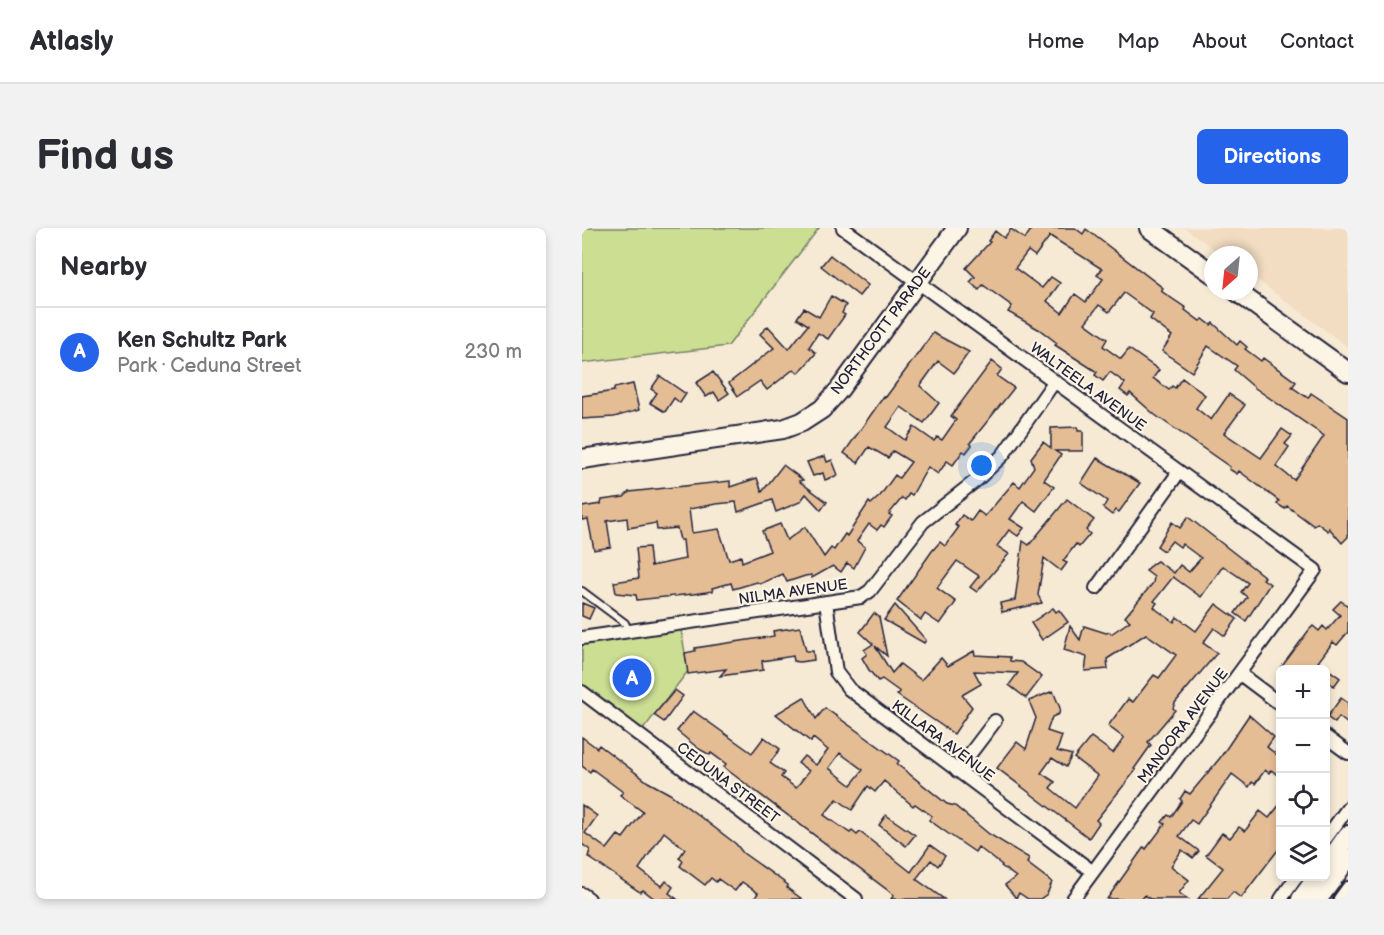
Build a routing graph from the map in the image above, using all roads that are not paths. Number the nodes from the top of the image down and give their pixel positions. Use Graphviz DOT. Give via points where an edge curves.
graph roads {
  1 [pos="843,228"];
  2 [pos="957,228"];
  3 [pos="1149,228"];
  4 [pos="1204,268"];
  5 [pos="918,282"];
  6 [pos="1248,300"];
  7 [pos="1348,372"];
  8 [pos="1054,382"];
  9 [pos="582,459"];
  10 [pos="1179,472"];
  11 [pos="1315,570"];
  12 [pos="1096,588"];
  13 [pos="582,591"];
  14 [pos="826,603"];
  15 [pos="628,630"];
  16 [pos="582,638"];
  17 [pos="1240,674"];
  18 [pos="582,692"];
  19 [pos="1276,700"];
  20 [pos="995,721"];
  21 [pos="1330,740"];
  22 [pos="1348,753"];
  23 [pos="957,771"];
  24 [pos="1348,808"];
  25 [pos="1330,833"];
  26 [pos="1348,836"];
  27 [pos="1348,858"];
  28 [pos="1330,861"];
  29 [pos="1093,872"];
  30 [pos="1294,881"];
  31 [pos="1314,881"];
  32 [pos="1348,888"];
  33 [pos="582,894"];
  34 [pos="589,899"];
  35 [pos="856,899"];
  36 [pos="1073,899"];
  37 [pos="1281,899"];
  38 [pos="1301,899"];
  39 [pos="1318,899"];
  40 [pos="1340,899"];
  1 -- 5 [label="street, WALTEELA AVENUE"];
  2 -- 5 [label="street, NORTHCOTT PARADE"];
  3 -- 4 [label="street"];
  5 -- 8 [label="street, WALTEELA AVENUE"];
  5 -- 9 [label="street, NORTHCOTT PARADE" via="839,390 822,409 802,422 761,433"];
  6 -- 7 [label="street"];
  8 -- 10 [label="street, WALTEELA AVENUE"];
  8 -- 14 [label="street, NILMA AVENUE" via="1003,455 923,522 870,591 851,600"];
  10 -- 11 [label="street, WALTEELA AVENUE"];
  10 -- 12 [label="street"];
  11 -- 17 [label="street, MANOORA AVENUE"];
  13 -- 15 [label="lane" via="625,623"];
  14 -- 15 [label="street, NILMA AVENUE"];
  14 -- 23 [label="street, KILLARA AVENUE" via="834,661 841,681"];
  15 -- 16 [label="street, NILMA AVENUE"];
  17 -- 19 [label="street"];
  17 -- 29 [label="street, MANOORA AVENUE"];
  18 -- 35 [label="street, CEDUNA STREET"];
  20 -- 23 [label="street"];
  21 -- 22 [label="street"];
  23 -- 29 [label="street, KILLARA AVENUE"];
  24 -- 25 [label="street"];
  26 -- 28 [label="street"];
  27 -- 39 [label="street"];
  29 -- 36 [label="street, MANOORA AVENUE"];
  30 -- 37 [label="street"];
  31 -- 38 [label="street"];
  32 -- 40 [label="street"];
  33 -- 34 [label="street"];
}
